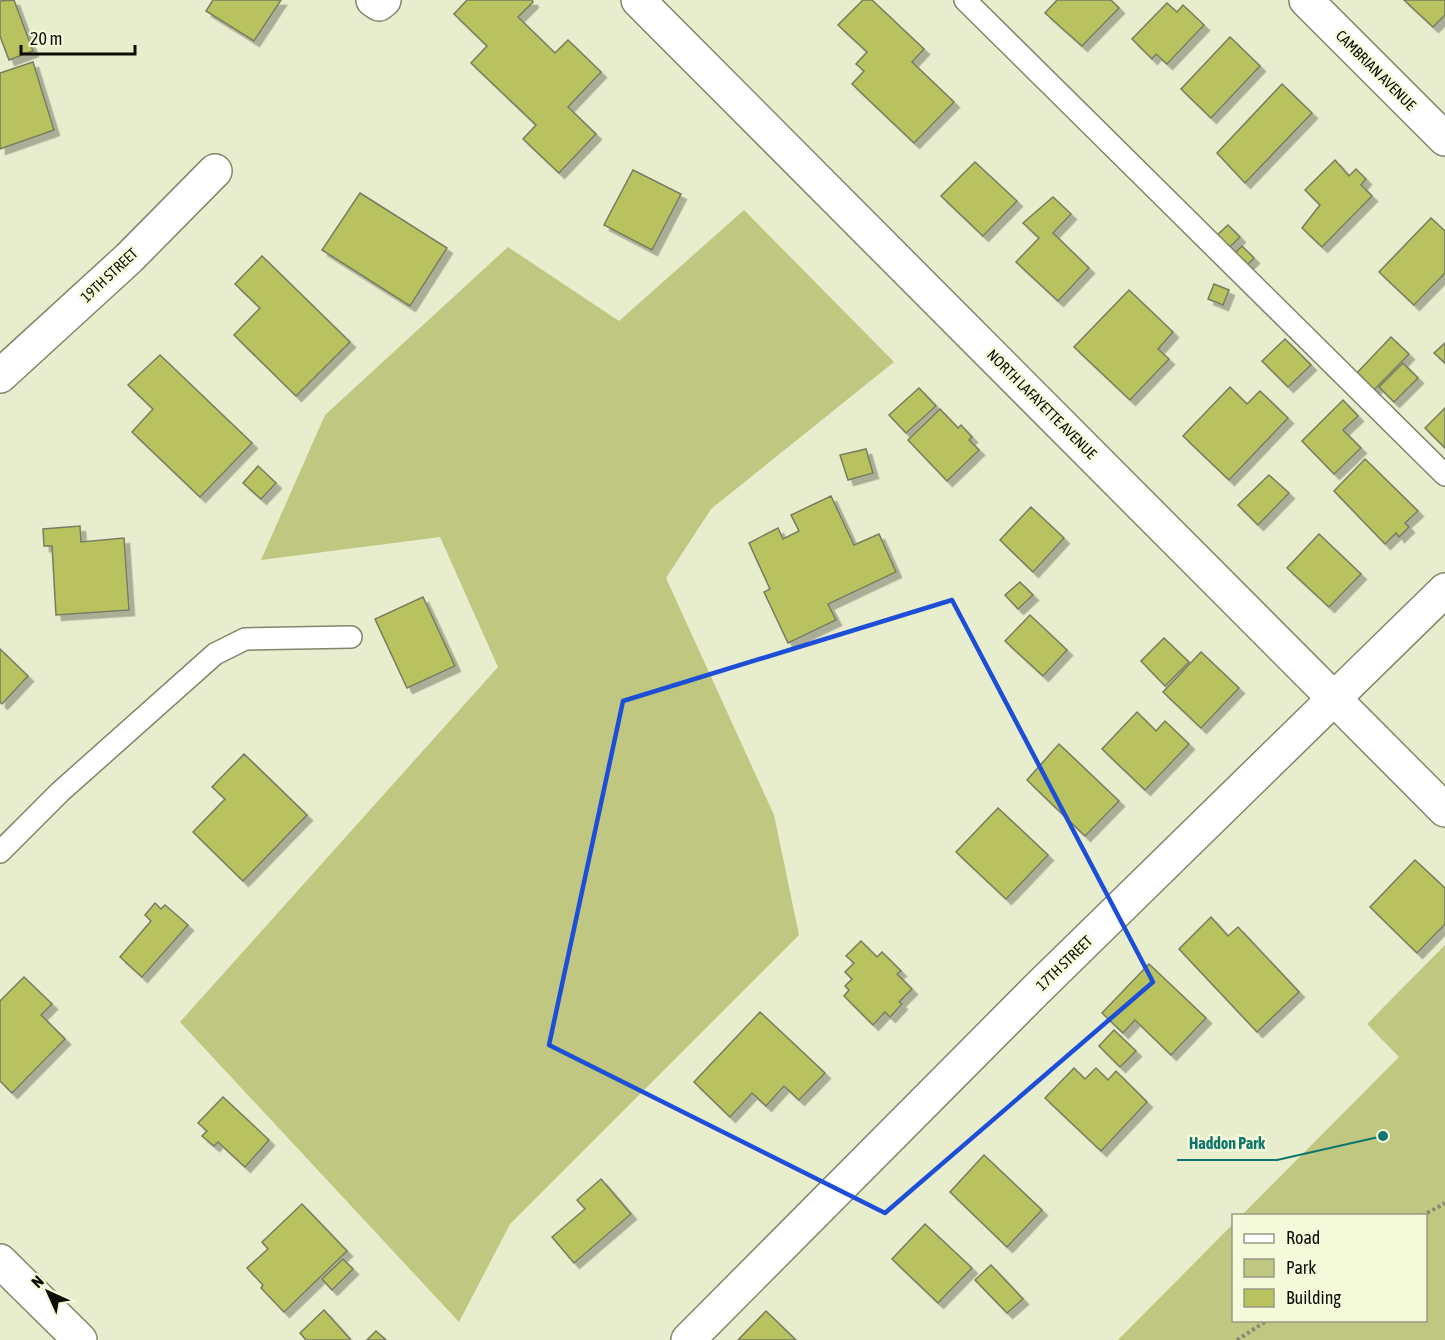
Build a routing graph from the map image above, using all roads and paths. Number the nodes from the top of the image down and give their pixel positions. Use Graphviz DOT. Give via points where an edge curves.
graph roads {
  1 [pos="638,0"];
  2 [pos="965,0"];
  3 [pos="1306,0"];
  4 [pos="1445,139"];
  5 [pos="215,171"];
  6 [pos="0,376"];
  7 [pos="1445,476"];
  8 [pos="1445,590"];
  9 [pos="351,638"];
  10 [pos="1335,698"];
  11 [pos="1445,810"];
  12 [pos="0,852"];
  13 [pos="1445,1203"];
  14 [pos="1424,1214"];
  15 [pos="0,1261"];
  16 [pos="1266,1322"];
  17 [pos="80,1340"];
  18 [pos="688,1340"];
  19 [pos="1237,1340"];
  1 -- 10 [label="street, NORTH LAFAYETTE AVENUE"];
  2 -- 7 [label="lane"];
  3 -- 4 [label="street, CAMBRIAN AVENUE"];
  5 -- 6 [label="street, 19TH STREET" via="129,258"];
  8 -- 10 [label="street, 17TH STREET"];
  9 -- 12 [label="lane" via="245,639 215,654 60,792"];
  10 -- 11 [label="street, NORTH LAFAYETTE AVENUE"];
  10 -- 18 [label="street, 17TH STREET" via="1036,990"];
  13 -- 14 [label="path"];
  15 -- 17 [label="street"];
  16 -- 19 [label="path"];
}
